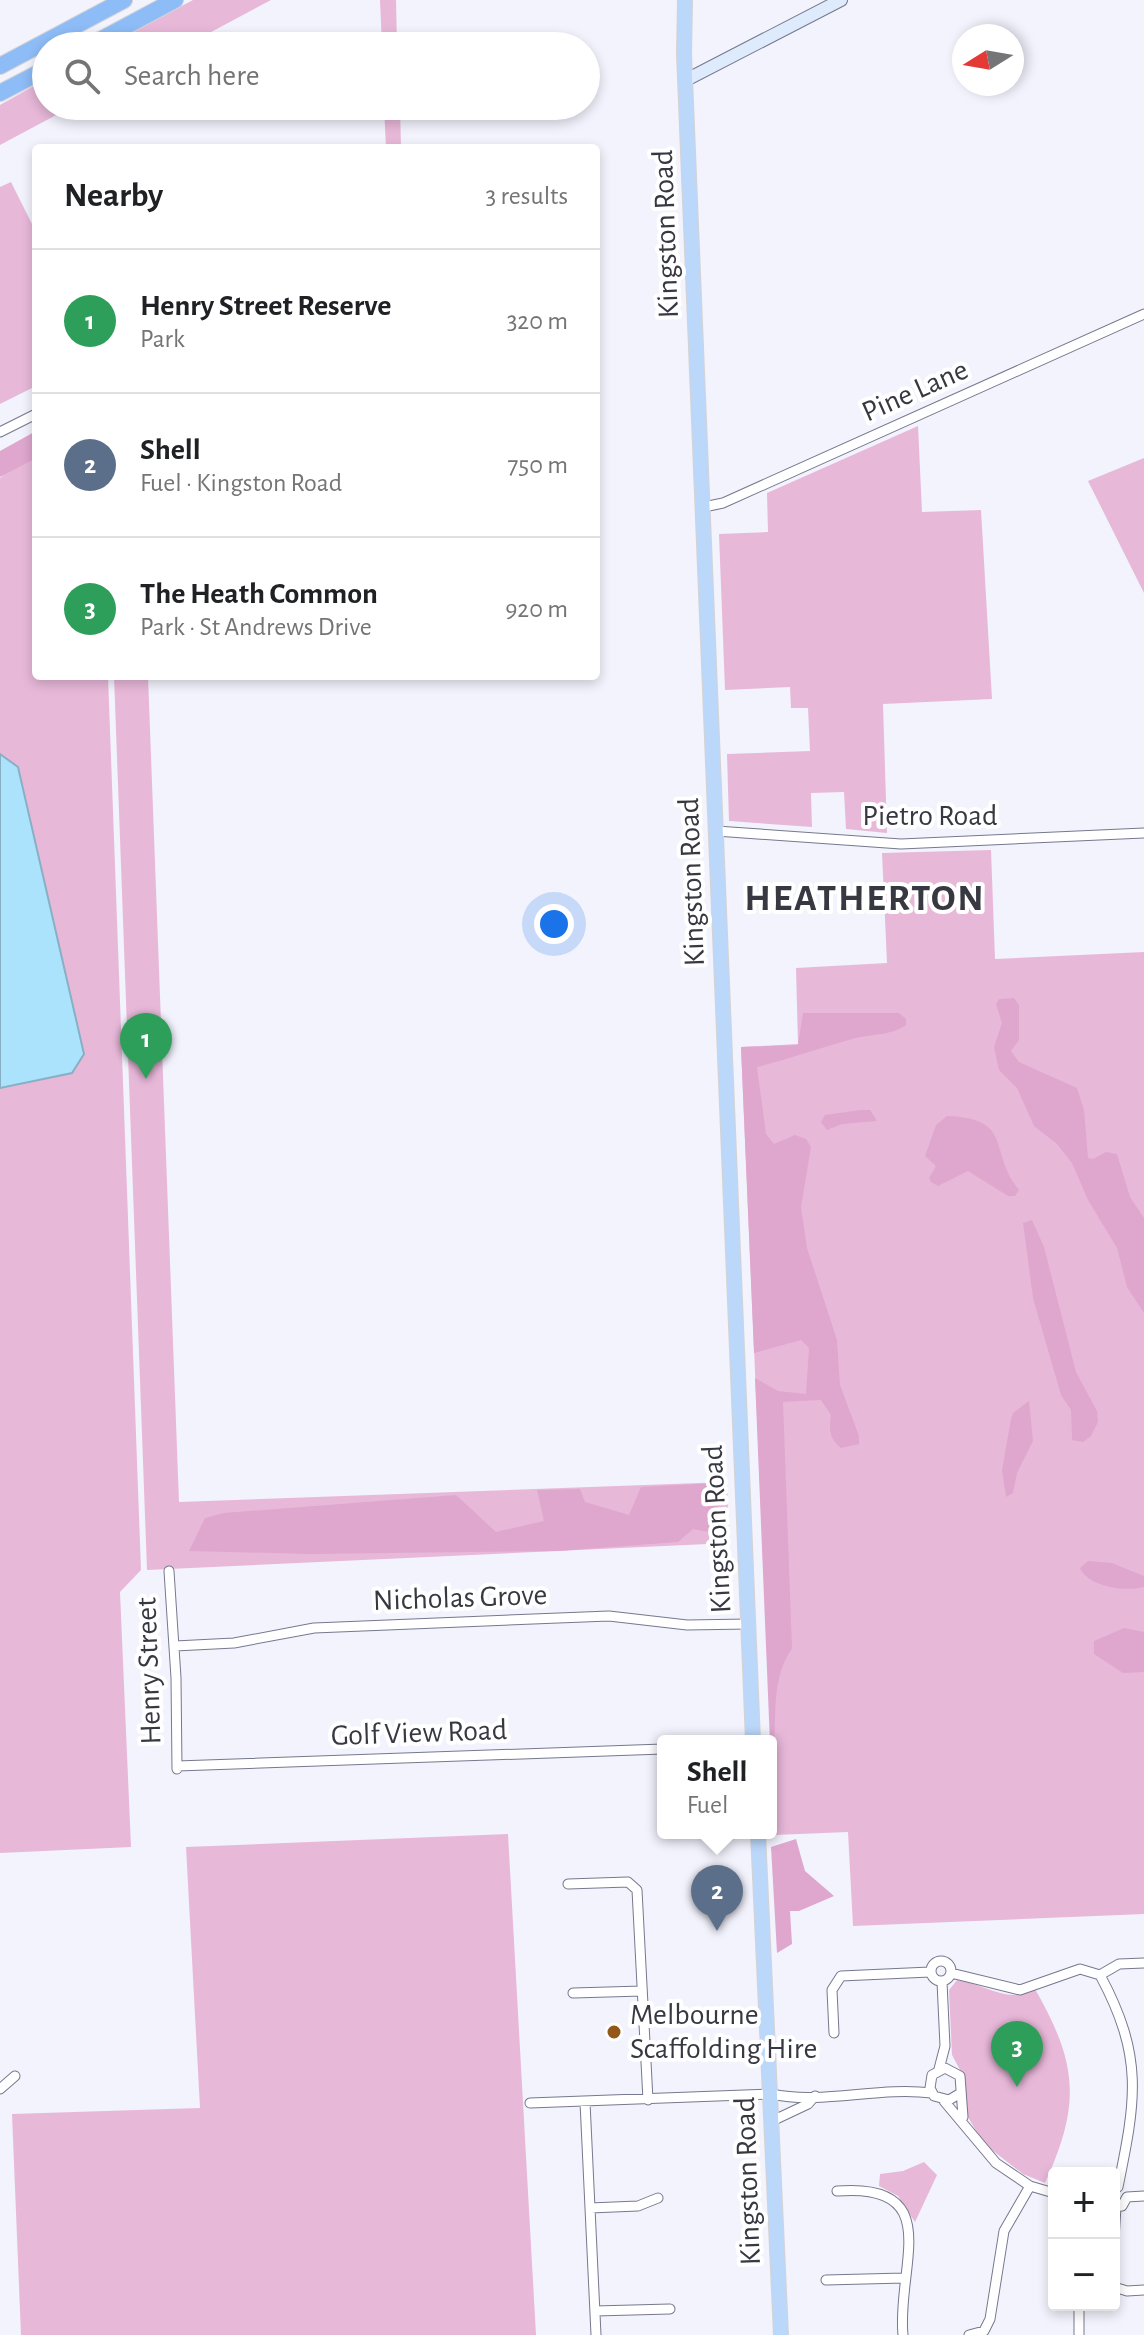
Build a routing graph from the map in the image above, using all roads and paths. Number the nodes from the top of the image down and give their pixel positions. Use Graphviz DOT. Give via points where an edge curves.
graph roads {
  1 [pos="124,0"];
  2 [pos="175,0"];
  3 [pos="682,0"];
  4 [pos="841,0"];
  5 [pos="64,32"];
  6 [pos="115,32"];
  7 [pos="32,49"];
  8 [pos="0,66"];
  9 [pos="32,76"];
  10 [pos="686,80"];
  11 [pos="0,93"];
  12 [pos="1144,314"];
  13 [pos="32,416"];
  14 [pos="0,432"];
  15 [pos="704,507"];
  16 [pos="716,831"];
  17 [pos="1144,833"];
  18 [pos="169,1571"];
  19 [pos="748,1624"];
  20 [pos="175,1646"];
  21 [pos="753,1735"];
  22 [pos="657,1749"];
  23 [pos="177,1768"];
  24 [pos="758,1839"];
  25 [pos="568,1884"];
  26 [pos="1144,1963"];
  27 [pos="930,1972"];
  28 [pos="951,1973"];
  29 [pos="1100,1975"];
  30 [pos="942,1982"];
  31 [pos="642,1991"];
  32 [pos="573,1993"];
  33 [pos="834,2033"];
  34 [pos="945,2046"];
  35 [pos="939,2069"];
  36 [pos="951,2069"];
  37 [pos="15,2076"];
  38 [pos="930,2080"];
  39 [pos="0,2089"];
  40 [pos="898,2090"];
  41 [pos="932,2093"];
  42 [pos="771,2094"];
  43 [pos="959,2094"];
  44 [pos="815,2096"];
  45 [pos="648,2100"];
  46 [pos="944,2101"];
  47 [pos="585,2102"];
  48 [pos="530,2103"];
  49 [pos="772,2121"];
  50 [pos="966,2128"];
  51 [pos="1120,2171"];
  52 [pos="1030,2186"];
  53 [pos="837,2191"];
  54 [pos="1048,2191"];
  55 [pos="1120,2191"];
  56 [pos="1144,2196"];
  57 [pos="1127,2197"];
  58 [pos="658,2198"];
  59 [pos="1120,2205"];
  60 [pos="590,2208"];
  61 [pos="904,2278"];
  62 [pos="826,2280"];
  63 [pos="1120,2289"];
  64 [pos="1144,2290"];
  65 [pos="670,2309"];
  66 [pos="595,2311"];
  67 [pos="1079,2311"];
  68 [pos="596,2335"];
  69 [pos="781,2335"];
  70 [pos="903,2335"];
  71 [pos="969,2335"];
  72 [pos="1079,2335"];
  1 -- 5 [label="highway"];
  2 -- 6 [label="highway"];
  3 -- 10 [label="main road, Kingston Road"];
  4 -- 10 [label="main road"];
  7 -- 8 [label="highway"];
  9 -- 11 [label="highway"];
  10 -- 15 [label="main road, Kingston Road"];
  12 -- 15 [label="street, Pine Lane"];
  13 -- 14 [label="street"];
  15 -- 16 [label="main road, Kingston Road"];
  16 -- 17 [label="street, Pietro Road" via="901,844"];
  16 -- 19 [label="main road, Kingston Road"];
  18 -- 20 [label="street, Henry Street"];
  19 -- 20 [label="street, Nicholas Grove" via="687,1625 609,1616 314,1628 234,1643"];
  19 -- 21 [label="main road, Kingston Road"];
  20 -- 23 [label="street, Henry Street"];
  22 -- 23 [label="street, Golf View Road"];
  24 -- 42 [label="main road, Kingston Road"];
  25 -- 31 [label="street" via="634,1885"];
  26 -- 29 [label="street" via="1119,1964"];
  27 -- 28 [label="street" via="942,1961"];
  27 -- 30 [label="street"];
  27 -- 33 [label="street" via="841,1976 832,1990"];
  28 -- 29 [label="street" via="1020,1990 1080,1969"];
  28 -- 30 [label="street"];
  29 -- 51 [label="street" via="1129,2038 1135,2078 1134,2114"];
  30 -- 34 [label="street"];
  31 -- 32 [label="street"];
  31 -- 45 [label="street"];
  34 -- 35 [label="street"];
  34 -- 36 [label="street"];
  35 -- 36 [label="street"];
  35 -- 38 [label="street"];
  36 -- 43 [label="street" via="961,2079"];
  37 -- 39 [label="street"];
  38 -- 40 [label="street"];
  38 -- 41 [label="street"];
  40 -- 41 [label="street"];
  40 -- 44 [label="street"];
  41 -- 46 [label="street"];
  42 -- 44 [label="street"];
  42 -- 45 [label="street"];
  42 -- 49 [label="main road, Kingston Road"];
  43 -- 46 [label="street"];
  43 -- 50 [label="street"];
  44 -- 49 [label="street"];
  45 -- 47 [label="street"];
  46 -- 50 [label="street"];
  47 -- 48 [label="street"];
  47 -- 60 [label="street"];
  49 -- 69 [label="main road, Kingston Road"];
  50 -- 52 [label="street" via="996,2163"];
  52 -- 54 [label="street"];
  52 -- 71 [label="street" via="1004,2231 990,2319 984,2331"];
  53 -- 61 [label="street" via="878,2190 897,2203 908,2222 911,2244"];
  55 -- 57 [label="street"];
  56 -- 57 [label="street"];
  57 -- 59 [label="street"];
  58 -- 60 [label="street" via="638,2206"];
  60 -- 66 [label="street"];
  61 -- 62 [label="street"];
  61 -- 70 [label="street"];
  63 -- 64 [label="street"];
  65 -- 66 [label="street"];
  66 -- 68 [label="street"];
  67 -- 72 [label="street"];
}
